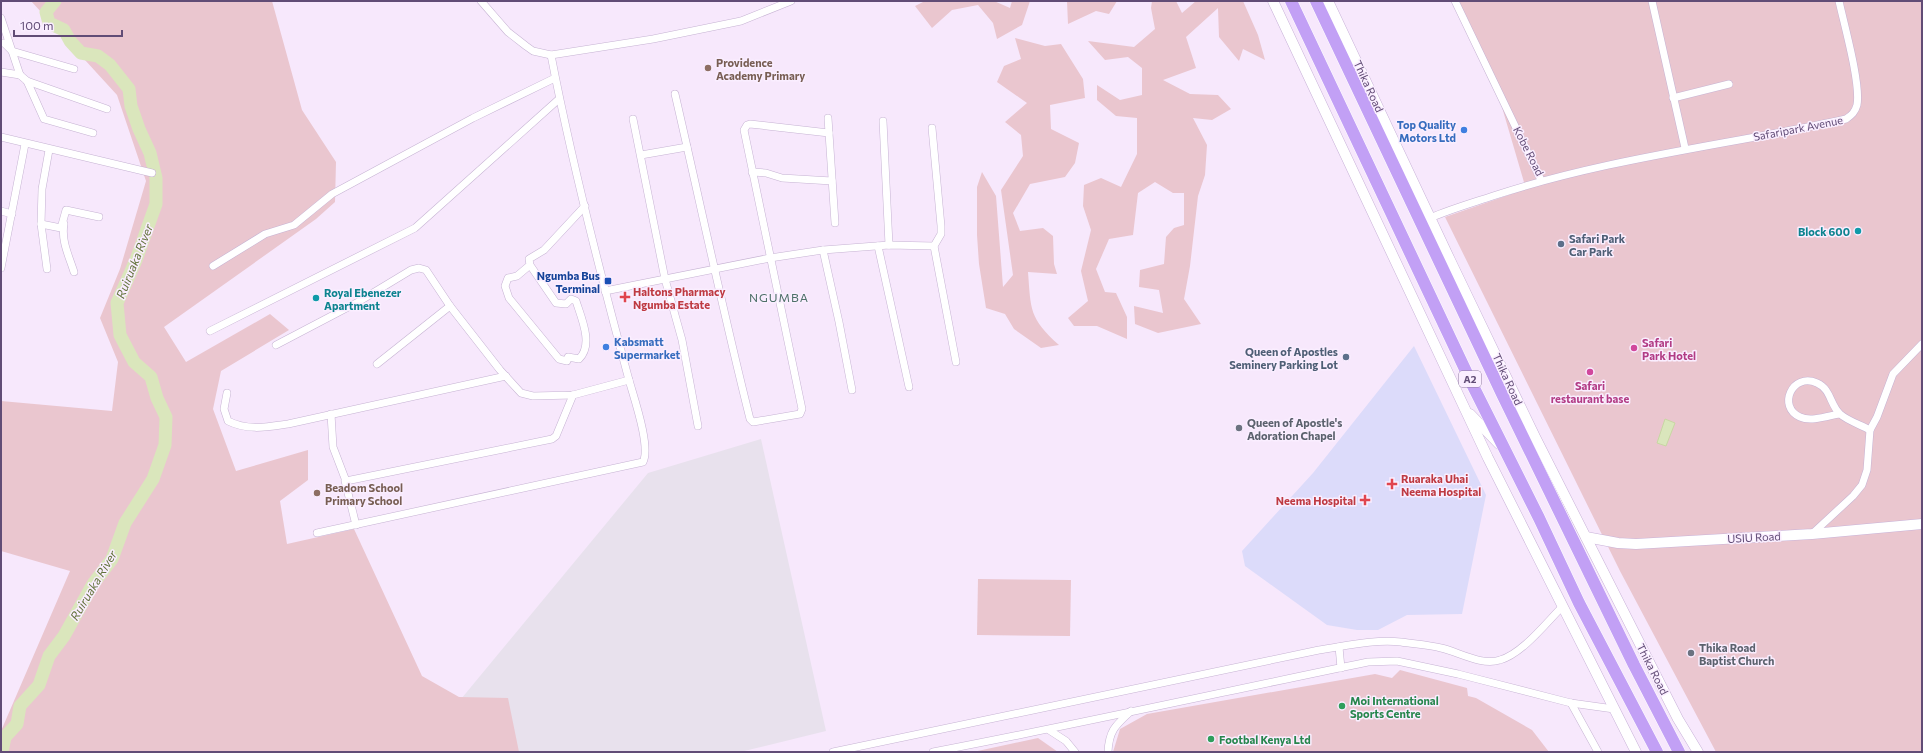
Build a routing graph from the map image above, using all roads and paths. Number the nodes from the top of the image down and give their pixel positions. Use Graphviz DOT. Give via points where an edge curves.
graph roads {
  1 [pos="481,1"];
  2 [pos="791,1"];
  3 [pos="1273,1"];
  4 [pos="1291,1"];
  5 [pos="1316,1"];
  6 [pos="1328,1"];
  7 [pos="1455,1"];
  8 [pos="1652,1"];
  9 [pos="1840,1"];
  10 [pos="1,18"];
  11 [pos="1,43"];
  12 [pos="12,51"];
  13 [pos="551,56"];
  14 [pos="74,69"];
  15 [pos="1,72"];
  16 [pos="20,75"];
  17 [pos="555,78"];
  18 [pos="27,81"];
  19 [pos="1729,84"];
  20 [pos="675,94"];
  21 [pos="1674,98"];
  22 [pos="559,99"];
  23 [pos="107,109"];
  24 [pos="828,118"];
  25 [pos="634,119"];
  26 [pos="883,121"];
  27 [pos="932,128"];
  28 [pos="93,133"];
  29 [pos="829,133"];
  30 [pos="1,137"];
  31 [pos="1723,141"];
  32 [pos="26,144"];
  33 [pos="687,147"];
  34 [pos="1685,148"];
  35 [pos="49,150"];
  36 [pos="641,155"];
  37 [pos="752,172"];
  38 [pos="152,173"];
  39 [pos="832,180"];
  40 [pos="1541,180"];
  41 [pos="585,206"];
  42 [pos="66,210"];
  43 [pos="1,211"];
  44 [pos="12,214"];
  45 [pos="99,217"];
  46 [pos="1430,218"];
  47 [pos="835,223"];
  48 [pos="41,224"];
  49 [pos="889,245"];
  50 [pos="878,246"];
  51 [pos="934,246"];
  52 [pos="823,250"];
  53 [pos="770,258"];
  54 [pos="530,265"];
  55 [pos="213,266"];
  56 [pos="1,268"];
  57 [pos="47,268"];
  58 [pos="716,269"];
  59 [pos="74,272"];
  60 [pos="666,279"];
  61 [pos="606,291"];
  62 [pos="450,306"];
  63 [pos="210,332"];
  64 [pos="1922,344"];
  65 [pos="276,345"];
  66 [pos="956,362"];
  67 [pos="378,364"];
  68 [pos="506,376"];
  69 [pos="629,380"];
  70 [pos="909,387"];
  71 [pos="852,390"];
  72 [pos="227,393"];
  73 [pos="573,395"];
  74 [pos="1465,408"];
  75 [pos="331,414"];
  76 [pos="1839,414"];
  77 [pos="698,426"];
  78 [pos="1870,430"];
  79 [pos="1505,449"];
  80 [pos="345,481"];
  81 [pos="356,524"];
  82 [pos="1922,524"];
  83 [pos="317,534"];
  84 [pos="1812,534"];
  85 [pos="1586,536"];
  86 [pos="1562,606"];
  87 [pos="1339,647"];
  88 [pos="1341,668"];
  89 [pos="1571,703"];
  90 [pos="1614,709"];
  91 [pos="1132,710"];
  92 [pos="1049,730"];
  93 [pos="833,752"];
  94 [pos="933,752"];
  95 [pos="1075,752"];
  96 [pos="1108,752"];
  97 [pos="1598,752"];
  98 [pos="1636,752"];
  99 [pos="1657,752"];
  100 [pos="1679,752"];
  101 [pos="1698,752"];
  1 -- 13 [label="street" via="508,32 533,51"];
  2 -- 13 [label="street" via="753,17 726,24"];
  3 -- 74 [label="main road"];
  4 -- 79 [label="highway, A2"];
  5 -- 100 [label="highway, Thika Road / A2" via="1505,401"];
  6 -- 46 [label="main road, Thika Road"];
  7 -- 40 [label="street, Kobe Road"];
  8 -- 21 [label="street"];
  9 -- 31 [label="street, Safaripark Avenue" via="1856,82 1857,100 1853,114 1846,119 1792,131"];
  10 -- 12 [label="street"];
  11 -- 12 [label="street"];
  12 -- 14 [label="street"];
  12 -- 16 [label="street"];
  13 -- 17 [label="street"];
  15 -- 16 [label="street"];
  16 -- 18 [label="street"];
  17 -- 22 [label="street"];
  17 -- 55 [label="street" via="473,118 332,194 294,225 265,234"];
  18 -- 23 [label="street"];
  18 -- 28 [label="street" via="44,119"];
  19 -- 21 [label="street"];
  20 -- 33 [label="street"];
  21 -- 34 [label="street"];
  22 -- 41 [label="street"];
  22 -- 63 [label="street" via="415,228"];
  24 -- 29 [label="street"];
  25 -- 36 [label="street"];
  26 -- 49 [label="street"];
  27 -- 51 [label="street" via="941,226 941,234"];
  29 -- 37 [label="street" via="747,125 744,130"];
  29 -- 39 [label="street"];
  30 -- 32 [label="street"];
  31 -- 34 [label="street, Kobe Road"];
  32 -- 35 [label="street"];
  32 -- 44 [label="street"];
  33 -- 36 [label="street"];
  33 -- 58 [label="street"];
  34 -- 40 [label="street, Kobe Road"];
  35 -- 38 [label="street"];
  35 -- 48 [label="street" via="42,189"];
  36 -- 60 [label="street"];
  37 -- 39 [label="street" via="782,178"];
  37 -- 53 [label="street"];
  39 -- 47 [label="street"];
  40 -- 46 [label="street"];
  41 -- 54 [label="street" via="544,250 529,259"];
  41 -- 61 [label="street"];
  42 -- 45 [label="street"];
  42 -- 48 [label="street" via="61,228"];
  42 -- 59 [label="street" via="62,234"];
  43 -- 44 [label="street"];
  44 -- 56 [label="street"];
  46 -- 85 [label="main road, Thika Road" via="1535,437"];
  48 -- 57 [label="street"];
  49 -- 50 [label="street"];
  49 -- 51 [label="street"];
  50 -- 52 [label="street"];
  50 -- 70 [label="street"];
  51 -- 66 [label="street"];
  52 -- 53 [label="street"];
  52 -- 71 [label="street"];
  53 -- 58 [label="street"];
  53 -- 58 [label="street" via="802,409 800,414 761,422 750,420"];
  54 -- 54 [label="street" via="517,276 508,278 505,286 509,298 559,359 579,359 586,340 576,301 571,299 566,304 556,304"];
  58 -- 60 [label="street"];
  60 -- 61 [label="street"];
  60 -- 77 [label="street" via="682,340"];
  61 -- 69 [label="street"];
  62 -- 65 [label="street" via="426,270 419,268 411,270 358,302"];
  62 -- 67 [label="street"];
  62 -- 68 [label="street"];
  64 -- 78 [label="street" via="1894,374"];
  68 -- 73 [label="street" via="518,390 528,395"];
  68 -- 75 [label="street"];
  69 -- 73 [label="street"];
  69 -- 81 [label="street" via="641,422 646,458 643,462"];
  72 -- 75 [label="street" via="224,409 228,421 250,428 288,424"];
  73 -- 80 [label="street" via="556,436 552,439"];
  74 -- 79 [label="main road"];
  74 -- 86 [label="main road"];
  75 -- 80 [label="street" via="334,447"];
  76 -- 76 [label="street" via="1816,418 1800,417 1788,404 1793,386 1809,380 1824,387"];
  76 -- 78 [label="street"];
  78 -- 84 [label="street" via="1867,470 1862,485"];
  79 -- 99 [label="highway, A2" via="1579,603"];
  80 -- 81 [label="street"];
  81 -- 83 [label="street"];
  82 -- 84 [label="main road, USIU Road"];
  84 -- 85 [label="main road, USIU Road" via="1636,544"];
  85 -- 101 [label="main road, Thika Road" via="1678,719"];
  86 -- 87 [label="street" via="1524,645 1499,661 1471,658 1441,648 1400,642 1369,642"];
  86 -- 90 [label="main road"];
  87 -- 88 [label="street"];
  87 -- 93 [label="street"];
  88 -- 89 [label="street" via="1368,662 1397,661"];
  88 -- 91 [label="street"];
  89 -- 90 [label="street"];
  89 -- 97 [label="street"];
  90 -- 98 [label="main road"];
  91 -- 92 [label="street"];
  91 -- 96 [label="street" via="1114,727 1109,738"];
  92 -- 94 [label="street"];
  92 -- 95 [label="street" via="1066,740"];
}
